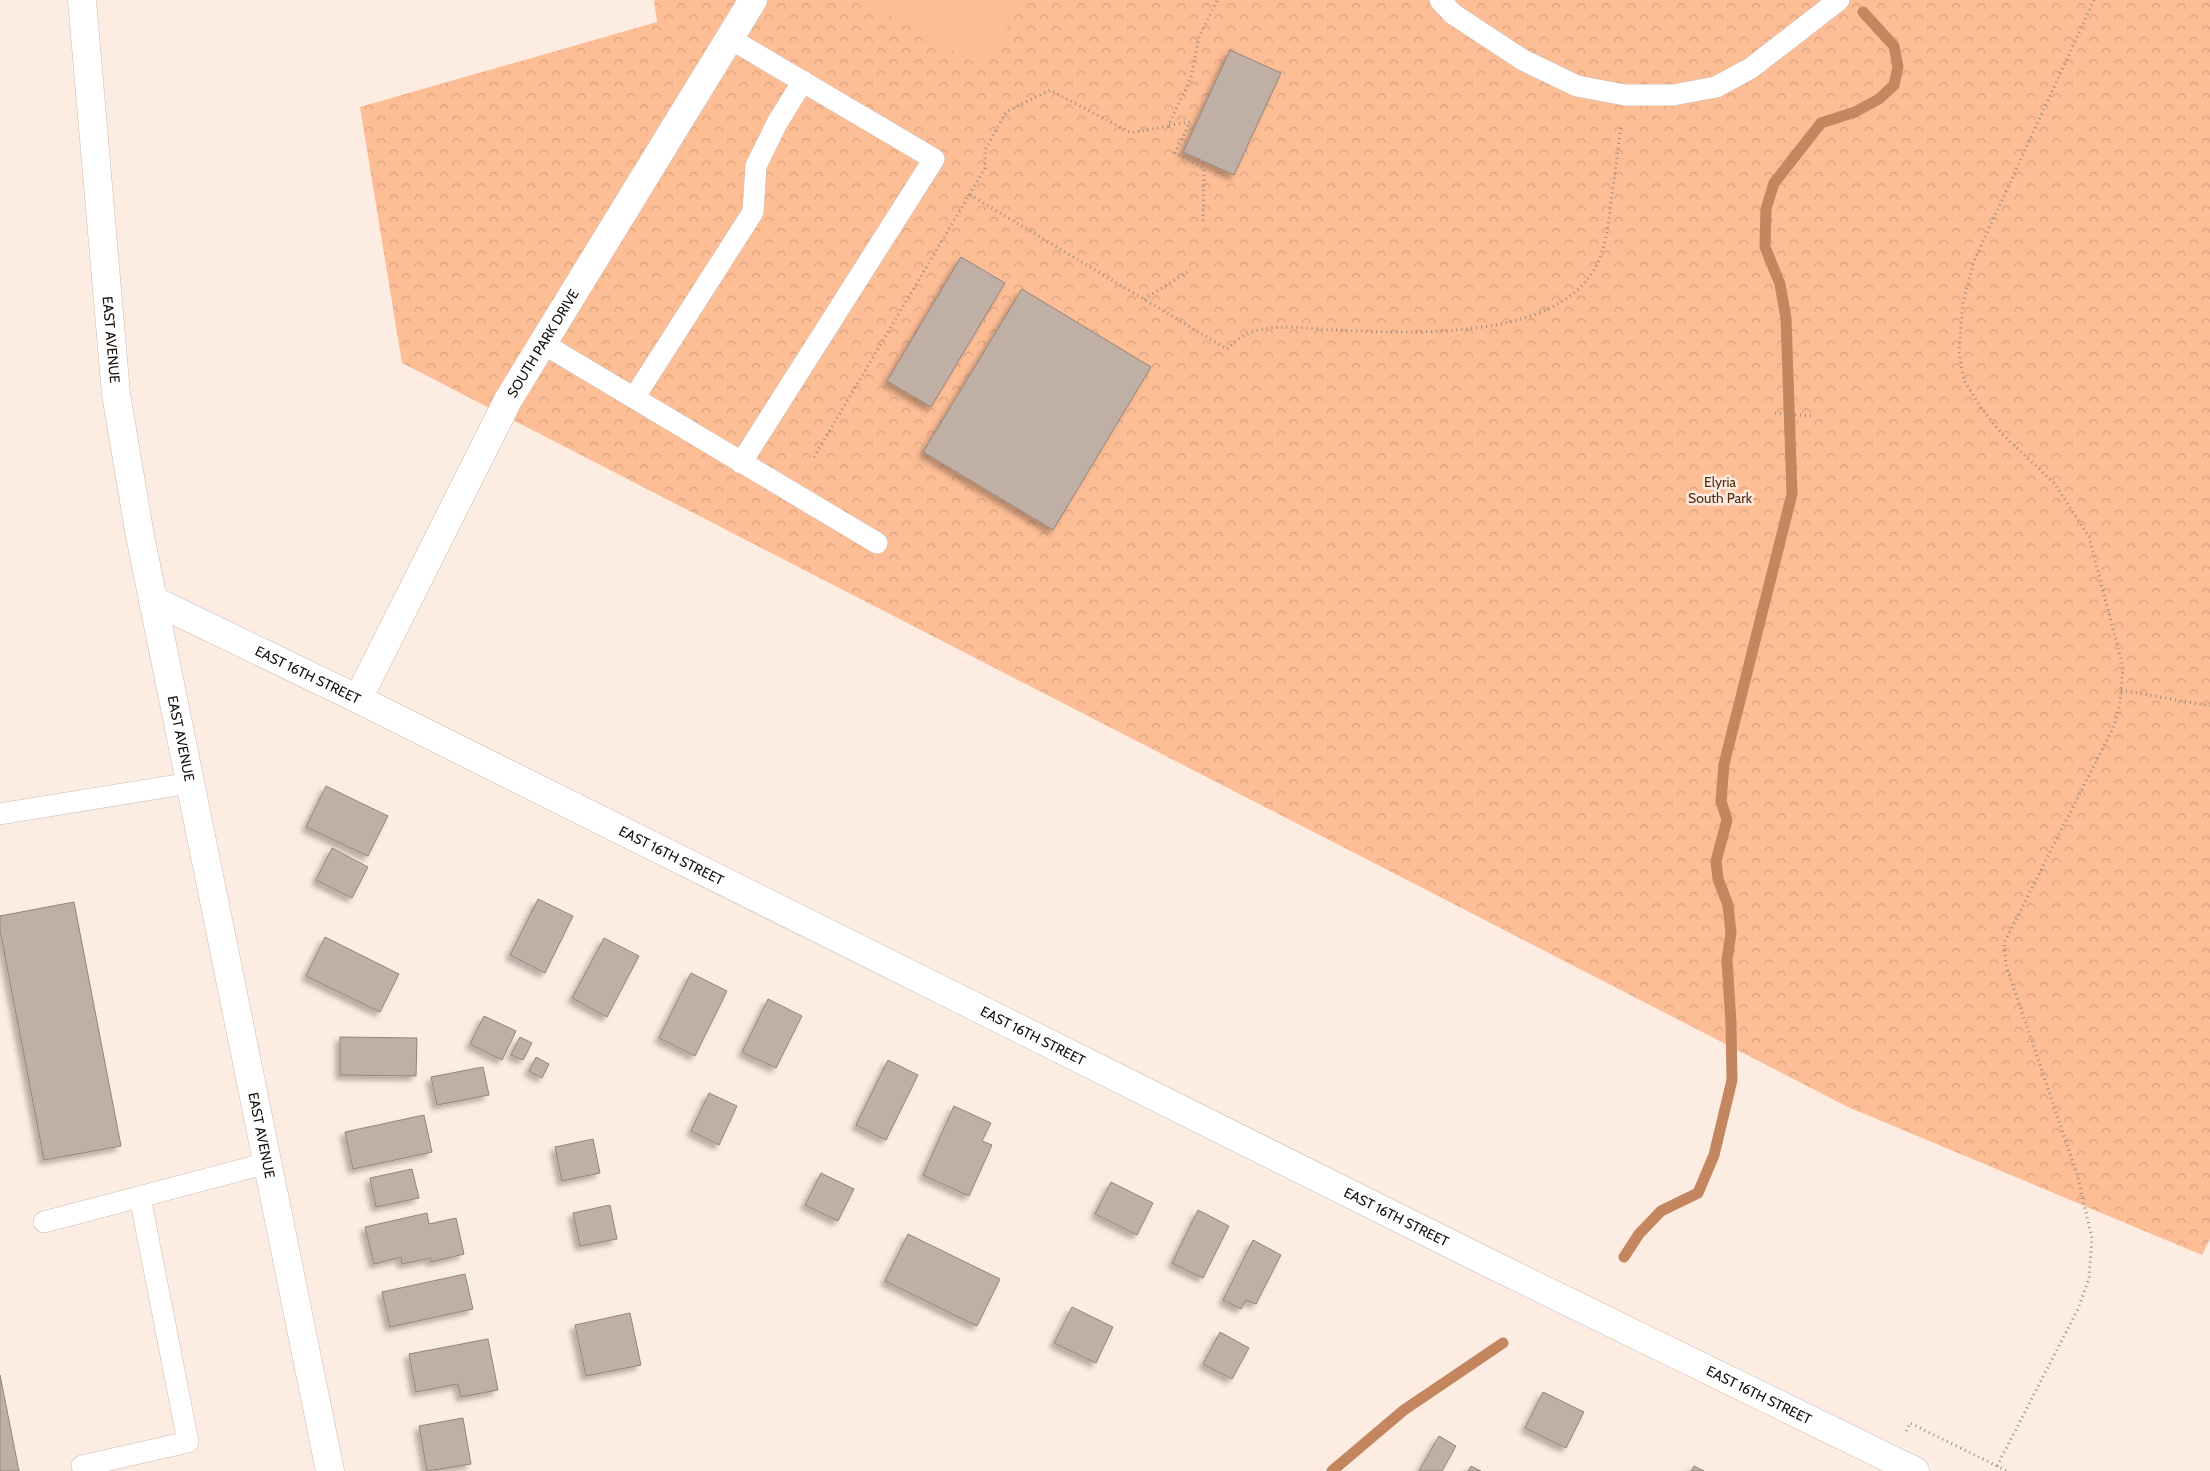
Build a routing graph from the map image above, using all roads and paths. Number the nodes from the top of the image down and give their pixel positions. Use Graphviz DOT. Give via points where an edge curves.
graph roads {
  1 [pos="82,0"];
  2 [pos="753,0"];
  3 [pos="1217,0"];
  4 [pos="1440,0"];
  5 [pos="1839,0"];
  6 [pos="2094,0"];
  7 [pos="730,38"];
  8 [pos="803,81"];
  9 [pos="1625,95"];
  10 [pos="1168,126"];
  11 [pos="970,195"];
  12 [pos="1203,223"];
  13 [pos="1191,270"];
  14 [pos="1144,299"];
  15 [pos="542,343"];
  16 [pos="634,398"];
  17 [pos="1775,413"];
  18 [pos="1812,416"];
  19 [pos="814,457"];
  20 [pos="742,463"];
  21 [pos="878,543"];
  22 [pos="153,600"];
  23 [pos="2121,690"];
  24 [pos="358,699"];
  25 [pos="2210,706"];
  26 [pos="190,783"];
  27 [pos="0,814"];
  28 [pos="268,1163"];
  29 [pos="140,1197"];
  30 [pos="44,1222"];
  31 [pos="1903,1465"];
  32 [pos="82,1466"];
  33 [pos="1997,1466"];
  34 [pos="330,1471"];
  35 [pos="2007,1471"];
  1 -- 22 [label="street, EAST AVENUE" via="116,394"];
  2 -- 7 [label="street, SOUTH PARK DRIVE"];
  3 -- 10 [label="path" via="1199,37 1191,78"];
  4 -- 9 [label="lane" via="1452,14 1523,60 1577,86"];
  5 -- 9 [label="lane" via="1751,68 1716,87 1673,95"];
  6 -- 23 [label="path" via="1974,261 1963,303 1959,352 1964,380 1981,408 2002,434 2055,484 2089,537 2123,667"];
  7 -- 8 [label="lane"];
  7 -- 15 [label="street, SOUTH PARK DRIVE"];
  8 -- 16 [label="lane" via="756,166 753,212"];
  8 -- 20 [label="lane" via="934,159"];
  9 -- 14 [label="path" via="1606,241 1588,279 1574,294 1554,306 1528,317 1478,329 1359,331 1285,328 1260,331 1244,335 1227,349"];
  10 -- 11 [label="path" via="1131,133 1050,90 1006,112 985,150 985,168"];
  10 -- 12 [label="path" via="1190,122 1175,153 1204,168"];
  11 -- 14 [label="path"];
  11 -- 19 [label="path"];
  13 -- 14 [label="path"];
  15 -- 16 [label="lane"];
  15 -- 24 [label="street, SOUTH PARK DRIVE" via="508,400"];
  16 -- 20 [label="lane"];
  17 -- 18 [label="path"];
  20 -- 21 [label="lane"];
  22 -- 24 [label="street, EAST 16TH STREET"];
  22 -- 26 [label="street, EAST AVENUE"];
  23 -- 25 [label="path"];
  23 -- 33 [label="path" via="2114,726 2004,943 2006,964 2077,1174 2092,1238 2089,1278 2078,1309"];
  24 -- 31 [label="street, EAST 16TH STREET"];
  26 -- 27 [label="lane"];
  26 -- 28 [label="street, EAST AVENUE"];
  28 -- 29 [label="lane"];
  28 -- 34 [label="street, EAST AVENUE"];
  29 -- 30 [label="lane"];
  29 -- 32 [label="lane" via="188,1442"];
  31 -- 33 [label="path" via="1910,1423"];
  33 -- 35 [label="path"];
}
